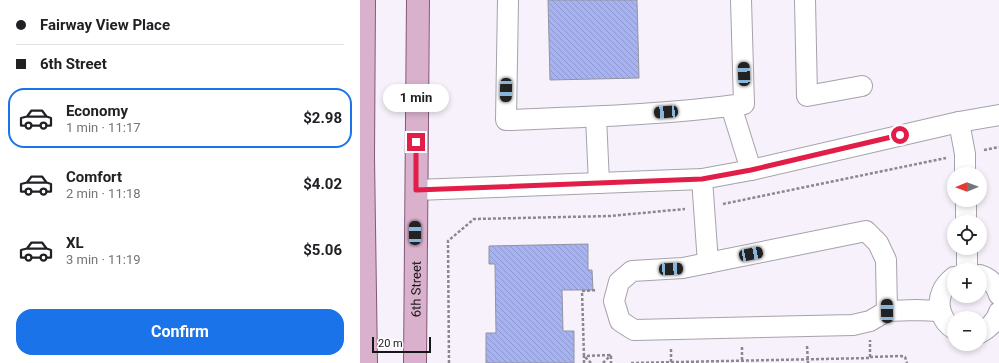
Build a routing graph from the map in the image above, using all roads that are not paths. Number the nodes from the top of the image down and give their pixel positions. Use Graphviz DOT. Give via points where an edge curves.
graph roads {
  1 [pos="364,0"];
  2 [pos="418,0"];
  3 [pos="508,0"];
  4 [pos="742,0"];
  5 [pos="805,0"];
  6 [pos="862,86"];
  7 [pos="731,106"];
  8 [pos="999,115"];
  9 [pos="596,117"];
  10 [pos="959,122"];
  11 [pos="965,167"];
  12 [pos="751,170"];
  13 [pos="702,179"];
  14 [pos="599,183"];
  15 [pos="416,190"];
  16 [pos="708,263"];
  17 [pos="987,279"];
  18 [pos="947,283"];
  19 [pos="999,295"];
  20 [pos="362,309"];
  21 [pos="940,311"];
  22 [pos="999,312"];
  23 [pos="879,316"];
  24 [pos="947,324"];
  25 [pos="987,329"];
  26 [pos="366,363"];
  27 [pos="415,363"];
  1 -- 20 [label="main road"];
  2 -- 15 [label="main road, 6th Street"];
  3 -- 9 [label="street" via="506,120"];
  4 -- 7 [label="street" via="744,104"];
  5 -- 6 [label="street" via="806,96"];
  7 -- 9 [label="street"];
  7 -- 12 [label="street"];
  8 -- 10 [label="street"];
  9 -- 14 [label="street"];
  10 -- 11 [label="street"];
  10 -- 12 [label="street"];
  12 -- 13 [label="street"];
  13 -- 14 [label="street"];
  13 -- 16 [label="street"];
  14 -- 15 [label="street"];
  15 -- 27 [label="main road, 6th Street"];
  16 -- 23 [label="street" via="866,231 878,244 886,260"];
  16 -- 23 [label="street" via="683,268 632,271 619,282 614,301 620,321 634,330 853,325"];
  17 -- 19 [label="street"];
  18 -- 21 [label="street" via="942,292"];
  20 -- 26 [label="main road"];
  21 -- 23 [label="street" via="916,310"];
  21 -- 24 [label="street"];
  22 -- 25 [label="street" via="997,319"];
}
